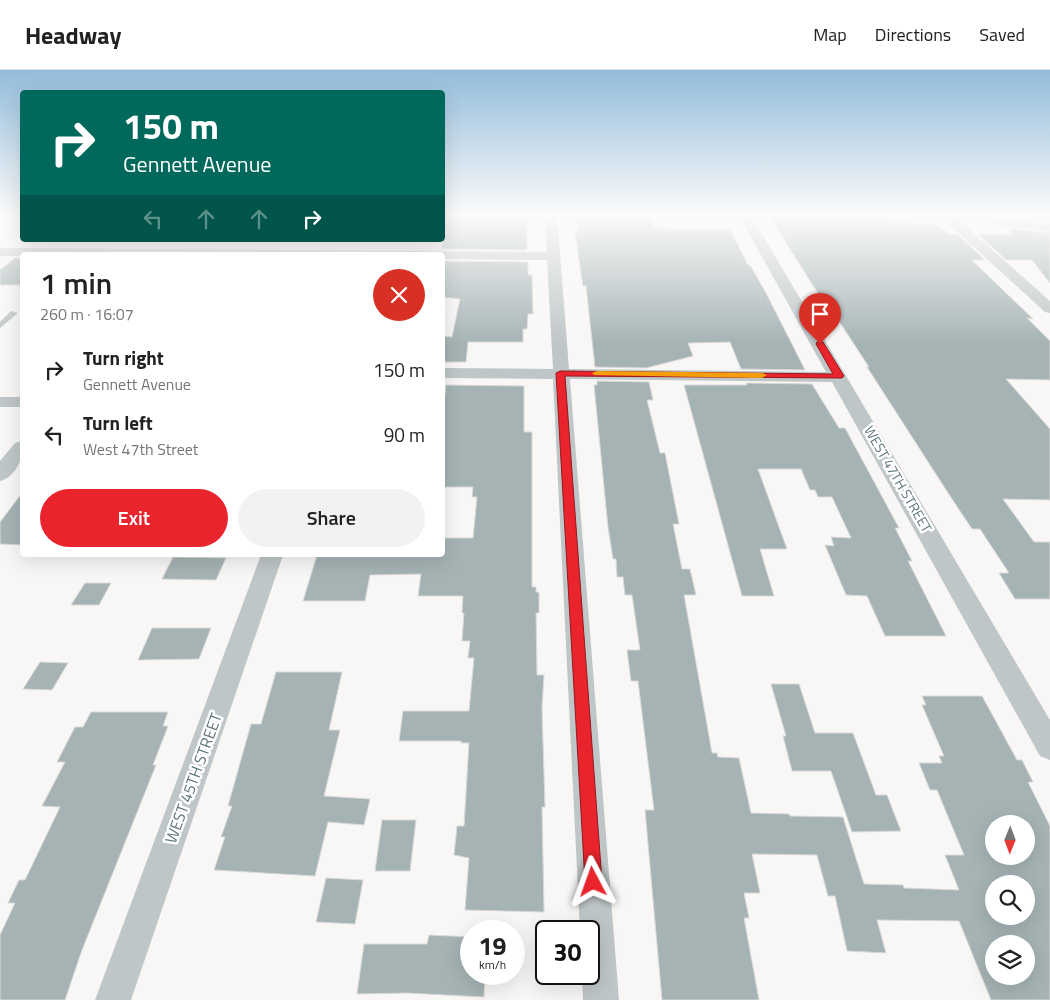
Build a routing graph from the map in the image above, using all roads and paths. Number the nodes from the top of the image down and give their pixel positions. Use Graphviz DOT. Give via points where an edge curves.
graph roads {
  1 [pos="553,257"];
  2 [pos="769,257"];
  3 [pos="990,257"];
  4 [pos="1050,309"];
  5 [pos="0,313"];
  6 [pos="0,326"];
  7 [pos="445,373"];
  8 [pos="560,373"];
  9 [pos="839,376"];
  10 [pos="0,402"];
  11 [pos="20,402"];
  12 [pos="20,449"];
  13 [pos="0,474"];
  14 [pos="271,557"];
  15 [pos="1050,746"];
  16 [pos="113,1000"];
  17 [pos="601,1000"];
  1 -- 8 [label="street"];
  2 -- 9 [label="street, WEST 47TH STREET"];
  3 -- 4 [label="street"];
  5 -- 6 [label="lane" via="14,313"];
  7 -- 8 [label="street"];
  8 -- 9 [label="street"];
  8 -- 17 [label="street"];
  9 -- 15 [label="street, WEST 47TH STREET"];
  10 -- 11 [label="street"];
  12 -- 13 [label="street"];
  14 -- 16 [label="street, WEST 45TH STREET"];
}
